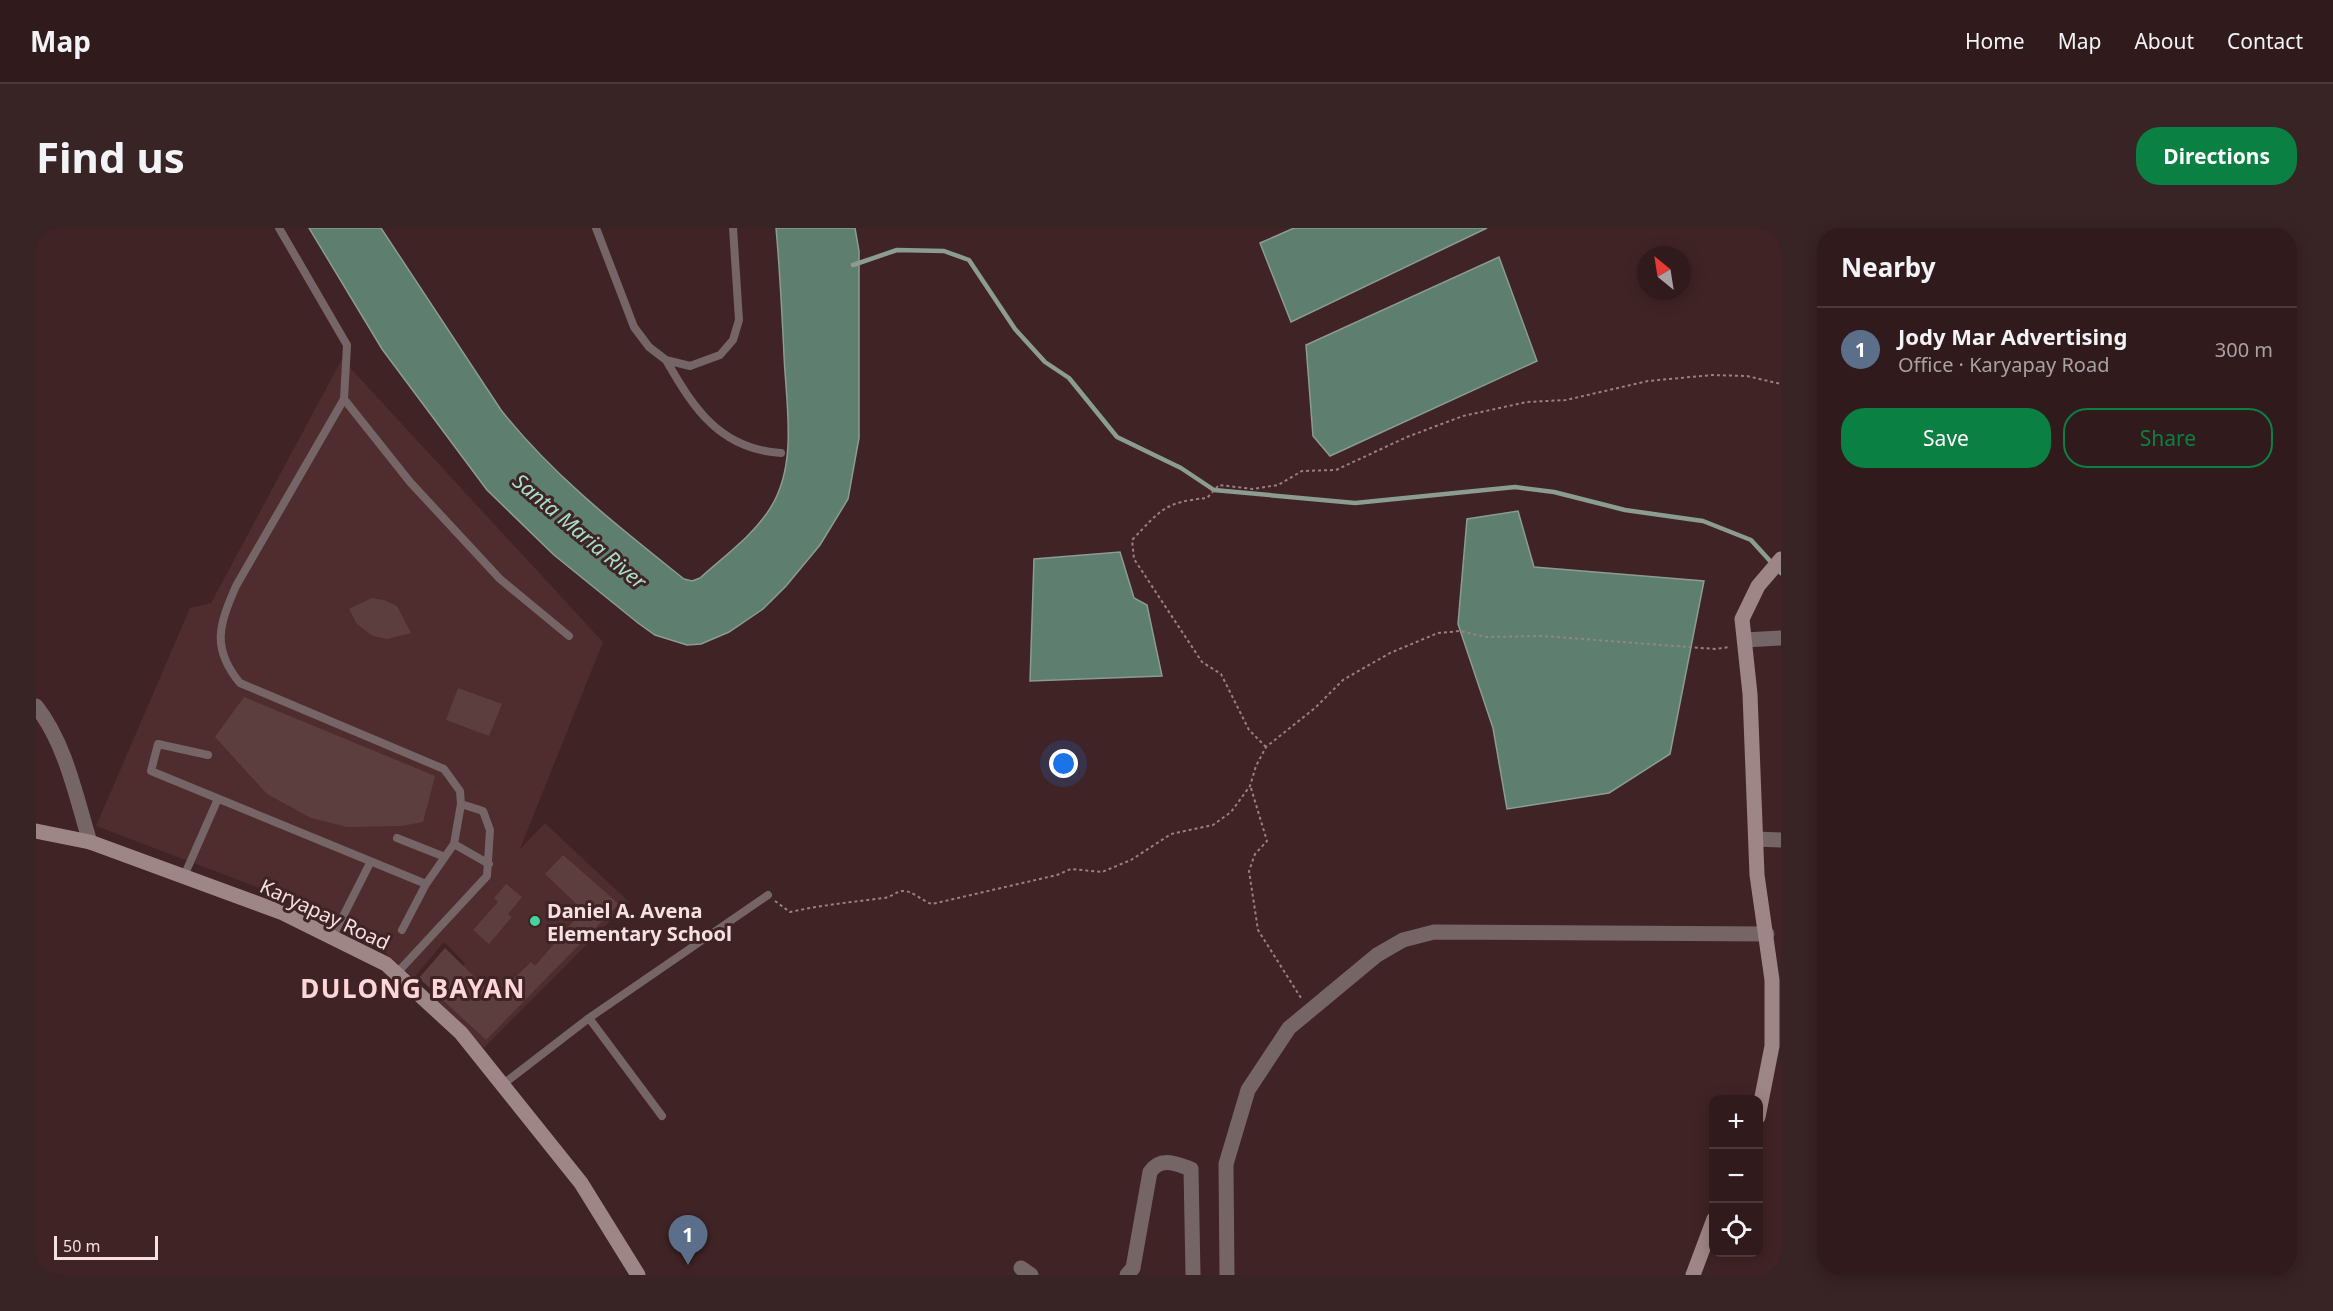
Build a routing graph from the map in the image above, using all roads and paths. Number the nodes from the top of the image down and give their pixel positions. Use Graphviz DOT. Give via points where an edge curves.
graph roads {
  1 [pos="279,228"];
  2 [pos="596,228"];
  3 [pos="733,228"];
  4 [pos="666,360"];
  5 [pos="1781,384"];
  6 [pos="344,399"];
  7 [pos="781,453"];
  8 [pos="1781,559"];
  9 [pos="569,636"];
  10 [pos="1781,638"];
  11 [pos="1745,642"];
  12 [pos="36,706"];
  13 [pos="1266,747"];
  14 [pos="208,755"];
  15 [pos="1250,786"];
  16 [pos="217,801"];
  17 [pos="461,804"];
  18 [pos="36,831"];
  19 [pos="397,838"];
  20 [pos="1756,838"];
  21 [pos="1781,840"];
  22 [pos="90,842"];
  23 [pos="454,844"];
  24 [pos="445,857"];
  25 [pos="370,863"];
  26 [pos="489,864"];
  27 [pos="184,876"];
  28 [pos="426,884"];
  29 [pos="768,895"];
  30 [pos="402,930"];
  31 [pos="1767,934"];
  32 [pos="332,938"];
  33 [pos="396,974"];
  34 [pos="1309,1010"];
  35 [pos="589,1018"];
  36 [pos="502,1085"];
  37 [pos="1762,1095"];
  38 [pos="662,1116"];
  39 [pos="1709,1230"];
  40 [pos="638,1275"];
  41 [pos="1127,1275"];
  42 [pos="1193,1275"];
  43 [pos="1227,1275"];
  44 [pos="1693,1275"];
  1 -- 6 [label="lane" via="347,345"];
  2 -- 4 [label="lane" via="634,327"];
  3 -- 4 [label="lane" via="739,320 733,340 708,362 690,366"];
  4 -- 7 [label="lane" via="697,411 732,441 758,452"];
  5 -- 13 [label="path" via="1747,376 1712,375 1648,381 1566,400 1527,402 1463,416 1336,470 1302,471 1278,485 1252,489 1219,485 1207,498 1182,500 1164,507 1132,540 1134,558 1202,662 1221,675 1249,730"];
  6 -- 9 [label="lane" via="410,482 500,579"];
  6 -- 17 [label="lane" via="236,586 222,620 219,638 223,658 240,683 444,769 460,791"];
  8 -- 11 [label="main road" via="1758,586 1742,619"];
  10 -- 11 [label="street"];
  11 -- 13 [label="path" via="1715,649 1543,636 1486,637 1460,631 1438,633 1367,664"];
  11 -- 20 [label="main road"];
  12 -- 22 [label="street" via="64,757"];
  13 -- 15 [label="path"];
  14 -- 16 [label="lane" via="158,744 151,771"];
  15 -- 29 [label="path" via="1231,812 1213,825 1171,834 1131,860 1102,872 1071,869 932,904 903,891 888,897 790,912"];
  15 -- 34 [label="path" via="1267,841 1255,854 1249,871 1258,930"];
  16 -- 25 [label="lane"];
  16 -- 27 [label="lane"];
  17 -- 23 [label="lane"];
  17 -- 26 [label="lane" via="483,811 490,830"];
  18 -- 22 [label="main road, Karyapay Road"];
  19 -- 24 [label="lane"];
  20 -- 21 [label="street"];
  20 -- 31 [label="main road" via="1757,875"];
  22 -- 27 [label="main road, Karyapay Road"];
  23 -- 24 [label="lane"];
  23 -- 26 [label="lane"];
  24 -- 28 [label="lane"];
  25 -- 28 [label="lane"];
  25 -- 32 [label="lane"];
  26 -- 33 [label="lane" via="487,876"];
  27 -- 32 [label="main road, Karyapay Road" via="283,913"];
  28 -- 30 [label="lane"];
  29 -- 35 [label="lane"];
  31 -- 34 [label="street" via="1434,933 1403,940 1377,955"];
  31 -- 37 [label="main road" via="1772,1046"];
  32 -- 33 [label="main road, Karyapay Road" via="386,964"];
  33 -- 36 [label="main road, Karyapay Road" via="461,1033"];
  34 -- 43 [label="street" via="1288,1028 1248,1090 1226,1164"];
  35 -- 36 [label="lane"];
  35 -- 38 [label="lane"];
  36 -- 40 [label="main road, Karyapay Road" via="581,1183"];
  39 -- 44 [label="main road"];
  41 -- 42 [label="street" via="1134,1268 1150,1172 1167,1161 1191,1169"];
}
